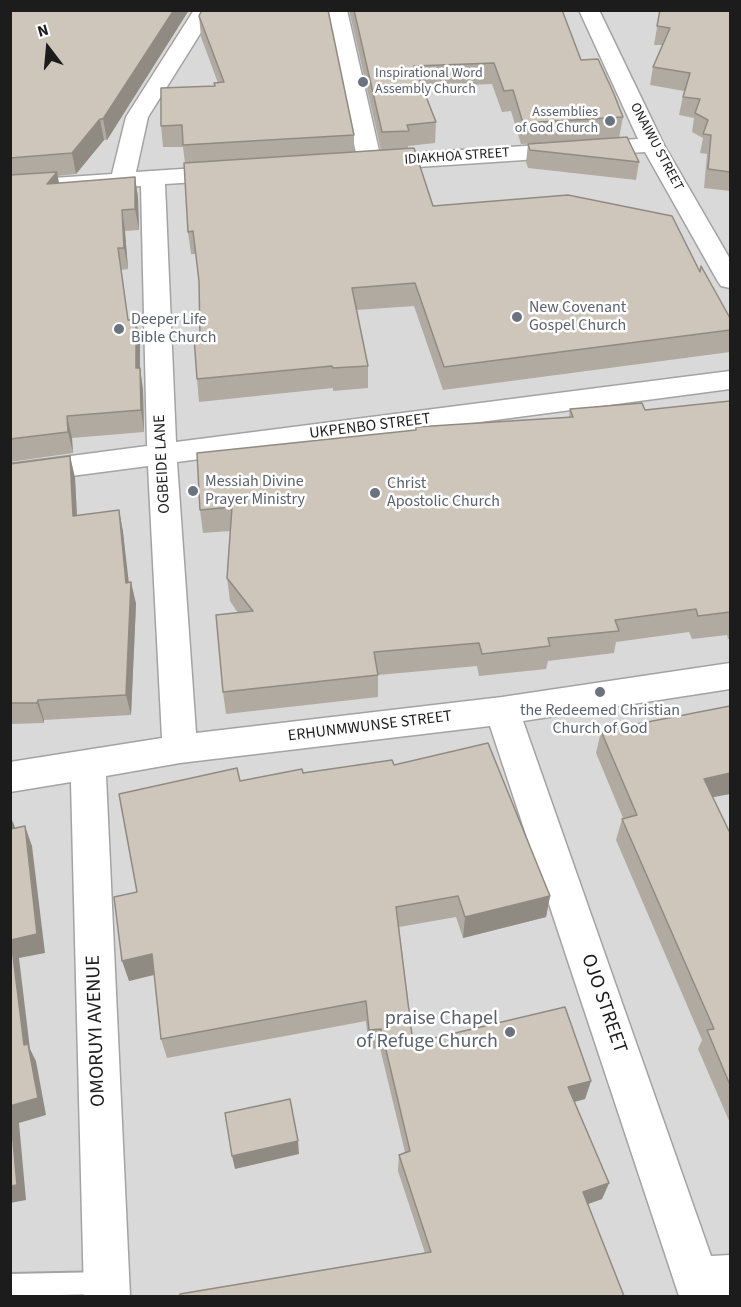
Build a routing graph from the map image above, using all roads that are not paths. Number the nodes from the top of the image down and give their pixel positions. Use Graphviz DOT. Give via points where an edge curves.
graph roads {
  1 [pos="205,10"];
  2 [pos="337,10"];
  3 [pos="589,10"];
  4 [pos="652,145"];
  5 [pos="254,172"];
  6 [pos="153,178"];
  7 [pos="123,179"];
  8 [pos="10,188"];
  9 [pos="730,280"];
  10 [pos="730,380"];
  11 [pos="162,454"];
  12 [pos="10,474"];
  13 [pos="730,676"];
  14 [pos="502,711"];
  15 [pos="180,749"];
  16 [pos="88,765"];
  17 [pos="10,777"];
  18 [pos="10,1284"];
  19 [pos="710,1284"];
  20 [pos="107,1290"];
  1 -- 7 [label="street" via="137,117"];
  2 -- 4 [label="street, IDIAKHOA STREET" via="359,164"];
  3 -- 4 [label="street, ONAIWU STREET"];
  4 -- 9 [label="street, ONAIWU STREET"];
  5 -- 6 [label="street"];
  6 -- 7 [label="street"];
  6 -- 11 [label="street, OGBEIDE LANE"];
  7 -- 8 [label="street"];
  10 -- 11 [label="street, UKPENBO STREET"];
  11 -- 12 [label="street, UKPENBO STREET"];
  11 -- 15 [label="street, OGBEIDE LANE"];
  13 -- 14 [label="street, ERHUNMWUNSE STREET"];
  14 -- 15 [label="street, ERHUNMWUNSE STREET"];
  14 -- 19 [label="street, OJO STREET"];
  15 -- 16 [label="street, ERHUNMWUNSE STREET"];
  16 -- 17 [label="street, ERHUNMWUNSE STREET"];
  16 -- 20 [label="street, OMORUYI AVENUE"];
  18 -- 20 [label="lane"];
}
